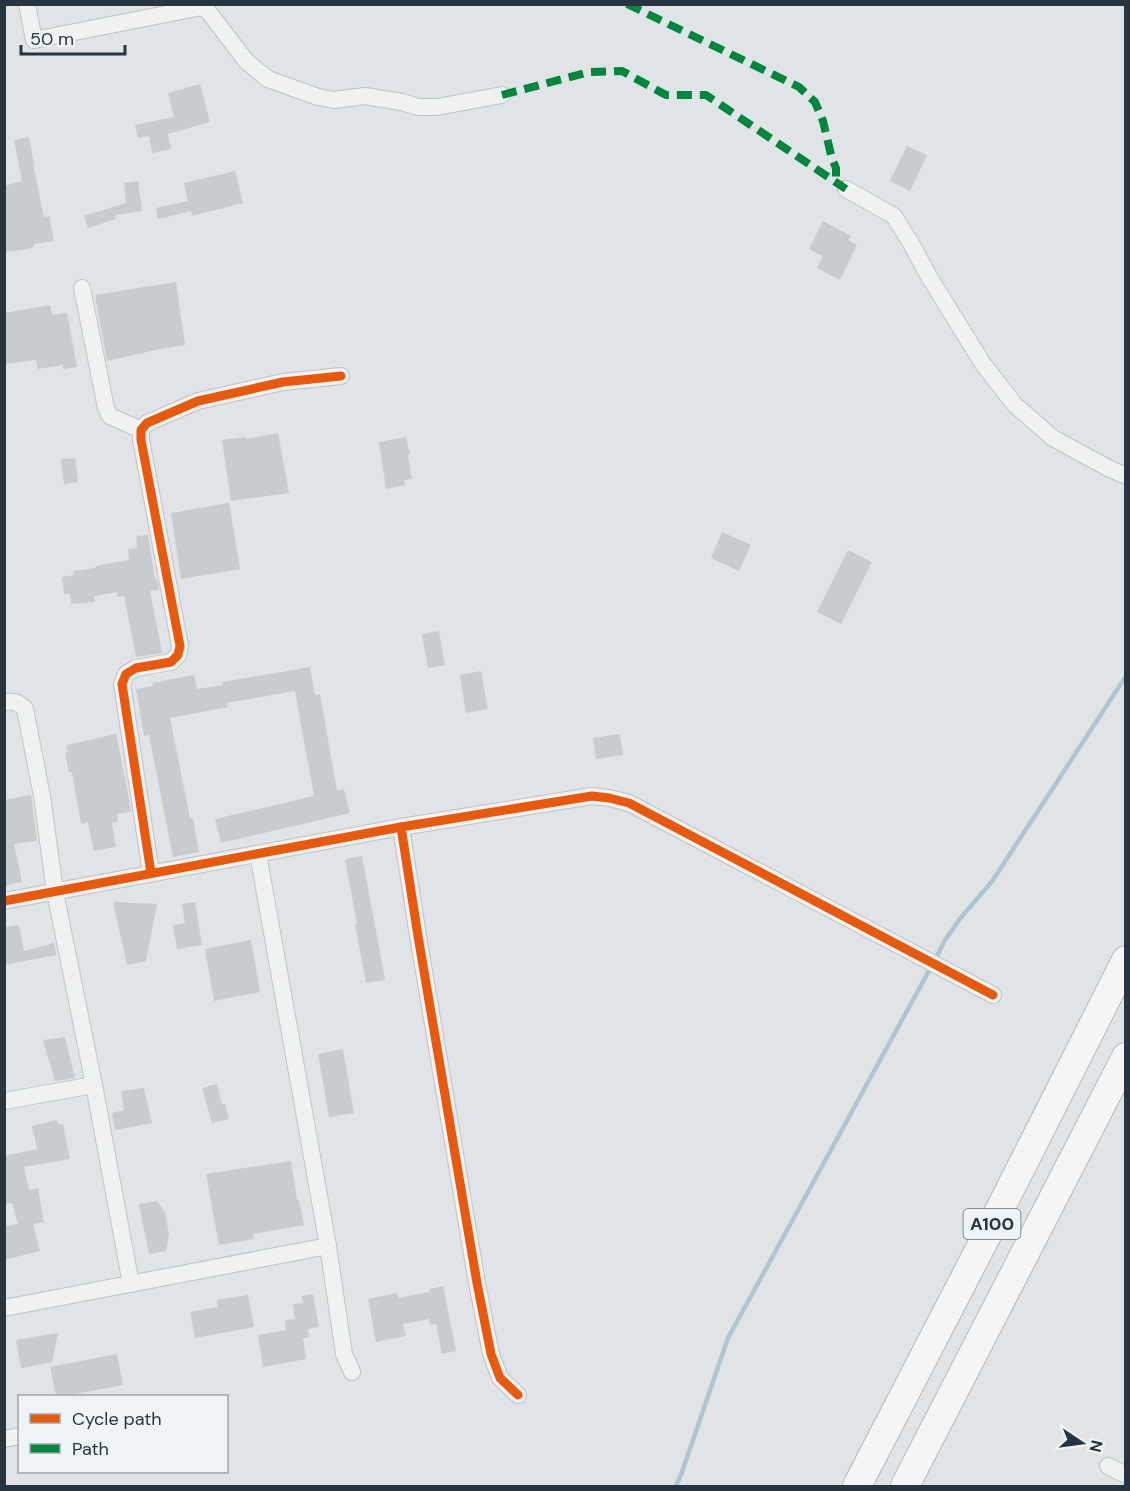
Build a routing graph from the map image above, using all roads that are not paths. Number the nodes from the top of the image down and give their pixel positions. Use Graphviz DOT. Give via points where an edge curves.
graph roads {
  1 [pos="27,4"];
  2 [pos="502,95"];
  3 [pos="846,189"];
  4 [pos="82,288"];
  5 [pos="341,376"];
  6 [pos="141,430"];
  7 [pos="1125,476"];
  8 [pos="4,702"];
  9 [pos="401,827"];
  10 [pos="258,854"];
  11 [pos="151,873"];
  12 [pos="55,892"];
  13 [pos="4,901"];
  14 [pos="1125,960"];
  15 [pos="993,995"];
  16 [pos="1125,1057"];
  17 [pos="94,1085"];
  18 [pos="4,1101"];
  19 [pos="328,1246"];
  20 [pos="131,1284"];
  21 [pos="4,1308"];
  22 [pos="352,1372"];
  23 [pos="518,1395"];
  24 [pos="1108,1466"];
  25 [pos="1125,1475"];
  26 [pos="857,1486"];
  27 [pos="905,1486"];
  1 -- 2 [label="street" via="34,40 202,7 246,61 268,79 318,97 334,100 365,96 437,107"];
  3 -- 7 [label="street" via="894,216 984,364 1015,405 1053,438"];
  4 -- 6 [label="street" via="106,408 110,416"];
  5 -- 6 [label="street" via="283,382 198,400 147,423"];
  6 -- 11 [label="street" via="180,646 171,662 136,668 126,674 122,684"];
  8 -- 12 [label="street" via="20,703 26,709"];
  9 -- 10 [label="street"];
  9 -- 15 [label="street" via="592,796 629,803"];
  9 -- 23 [label="street" via="491,1354 500,1378"];
  10 -- 11 [label="street"];
  10 -- 19 [label="street"];
  11 -- 12 [label="street"];
  12 -- 13 [label="street"];
  12 -- 17 [label="street"];
  14 -- 26 [label="highway, A100"];
  16 -- 27 [label="highway, A100"];
  17 -- 18 [label="street"];
  17 -- 20 [label="street"];
  19 -- 20 [label="street"];
  19 -- 22 [label="street" via="344,1354"];
  20 -- 21 [label="street"];
  24 -- 25 [label="street"];
}
